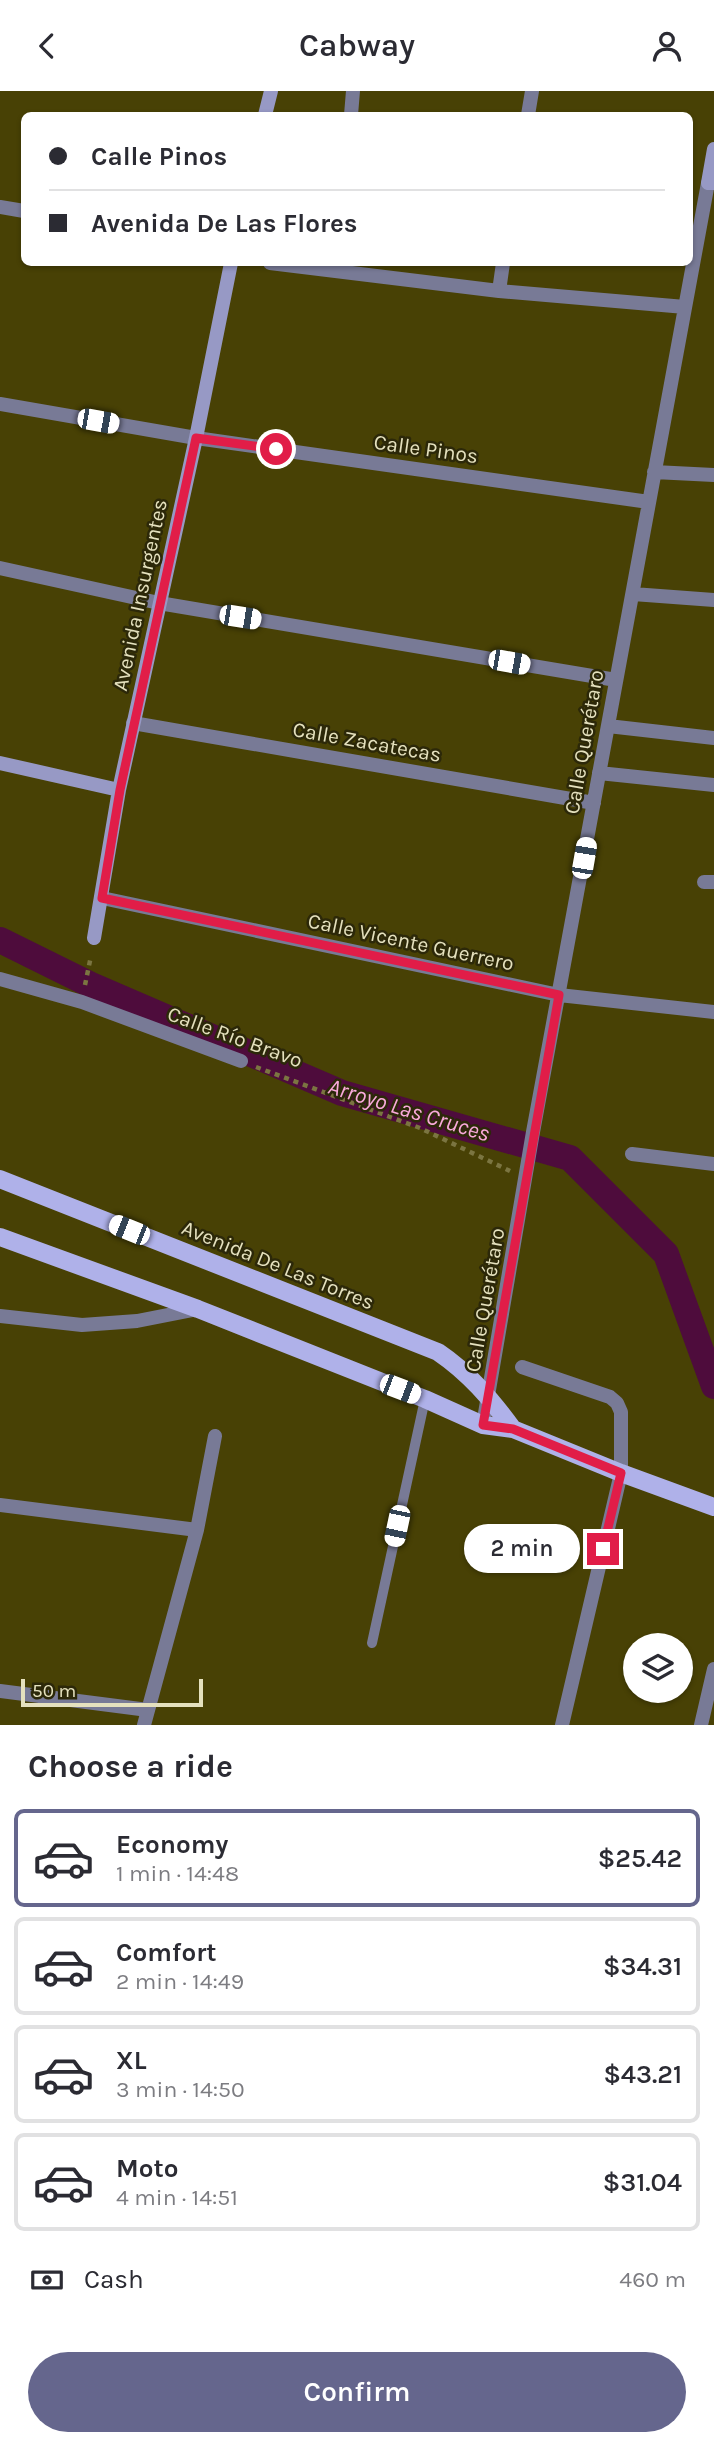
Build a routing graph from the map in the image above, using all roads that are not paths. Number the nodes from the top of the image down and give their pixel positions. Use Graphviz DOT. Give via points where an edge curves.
graph roads {
  1 [pos="271,91"];
  2 [pos="353,91"];
  3 [pos="532,91"];
  4 [pos="266,112"];
  5 [pos="351,112"];
  6 [pos="528,112"];
  7 [pos="714,149"];
  8 [pos="711,183"];
  9 [pos="0,207"];
  10 [pos="21,210"];
  11 [pos="230,266"];
  12 [pos="324,266"];
  13 [pos="503,266"];
  14 [pos="342,267"];
  15 [pos="499,291"];
  16 [pos="685,307"];
  17 [pos="0,404"];
  18 [pos="196,438"];
  19 [pos="654,472"];
  20 [pos="714,475"];
  21 [pos="649,502"];
  22 [pos="0,568"];
  23 [pos="633,594"];
  24 [pos="714,600"];
  25 [pos="159,603"];
  26 [pos="616,680"];
  27 [pos="134,723"];
  28 [pos="608,726"];
  29 [pos="714,738"];
  30 [pos="0,763"];
  31 [pos="599,773"];
  32 [pos="714,785"];
  33 [pos="120,790"];
  34 [pos="594,803"];
  35 [pos="102,898"];
  36 [pos="94,938"];
  37 [pos="0,979"];
  38 [pos="559,995"];
  39 [pos="714,1012"];
  40 [pos="241,1062"];
  41 [pos="632,1154"];
  42 [pos="714,1164"];
  43 [pos="0,1179"];
  44 [pos="0,1237"];
  45 [pos="198,1309"];
  46 [pos="0,1316"];
  47 [pos="522,1367"];
  48 [pos="489,1396"];
  49 [pos="425,1399"];
  50 [pos="483,1425"];
  51 [pos="513,1429"];
  52 [pos="215,1436"];
  53 [pos="621,1473"];
  54 [pos="0,1505"];
  55 [pos="714,1507"];
  56 [pos="197,1530"];
  57 [pos="372,1643"];
  58 [pos="714,1669"];
  59 [pos="0,1691"];
  60 [pos="148,1710"];
  61 [pos="144,1725"];
  62 [pos="562,1725"];
  63 [pos="701,1725"];
  1 -- 4 [label="street"];
  2 -- 5 [label="street"];
  3 -- 6 [label="street"];
  7 -- 8 [label="street, Calle Querétaro"];
  8 -- 16 [label="street, Calle Querétaro"];
  9 -- 10 [label="street"];
  11 -- 18 [label="street, Avenida Insurgentes"];
  12 -- 14 [label="street"];
  13 -- 15 [label="street"];
  14 -- 15 [label="street"];
  15 -- 16 [label="street"];
  16 -- 19 [label="street, Calle Querétaro"];
  17 -- 18 [label="street, Calle Pinos"];
  18 -- 21 [label="street, Calle Pinos"];
  18 -- 25 [label="street, Avenida Insurgentes"];
  19 -- 20 [label="street"];
  19 -- 21 [label="street, Calle Querétaro"];
  21 -- 23 [label="street, Calle Querétaro"];
  22 -- 25 [label="street"];
  23 -- 24 [label="street"];
  23 -- 26 [label="street, Calle Querétaro"];
  25 -- 26 [label="street"];
  25 -- 27 [label="street, Avenida Insurgentes"];
  26 -- 28 [label="street, Calle Querétaro"];
  27 -- 33 [label="street, Avenida Insurgentes"];
  27 -- 34 [label="street, Calle Zacatecas"];
  28 -- 29 [label="street"];
  28 -- 31 [label="street, Calle Querétaro"];
  30 -- 33 [label="street"];
  31 -- 32 [label="street"];
  31 -- 34 [label="street, Calle Querétaro"];
  33 -- 35 [label="street, Avenida Insurgentes"];
  34 -- 38 [label="street, Calle Querétaro"];
  35 -- 36 [label="street, Avenida Insurgentes"];
  35 -- 38 [label="street, Calle Vicente Guerrero"];
  37 -- 40 [label="street, Calle Río Bravo" via="82,1002"];
  38 -- 39 [label="street, Calle Vicente Guerrero"];
  38 -- 48 [label="street, Calle Querétaro"];
  41 -- 42 [label="street"];
  43 -- 48 [label="main road, Avenida De Las Torres" via="438,1352"];
  44 -- 45 [label="main road"];
  45 -- 46 [label="street" via="137,1321 82,1325"];
  45 -- 49 [label="main road"];
  47 -- 53 [label="street" via="617,1403"];
  48 -- 50 [label="street, Calle Querétaro"];
  48 -- 51 [label="main road, Avenida De Las Torres"];
  49 -- 50 [label="main road"];
  49 -- 57 [label="lane"];
  50 -- 51 [label="main road"];
  51 -- 53 [label="main road"];
  52 -- 56 [label="street"];
  53 -- 55 [label="main road"];
  53 -- 62 [label="street"];
  54 -- 56 [label="street"];
  56 -- 60 [label="street"];
  58 -- 63 [label="street"];
  59 -- 60 [label="street"];
  60 -- 61 [label="street"];
}
